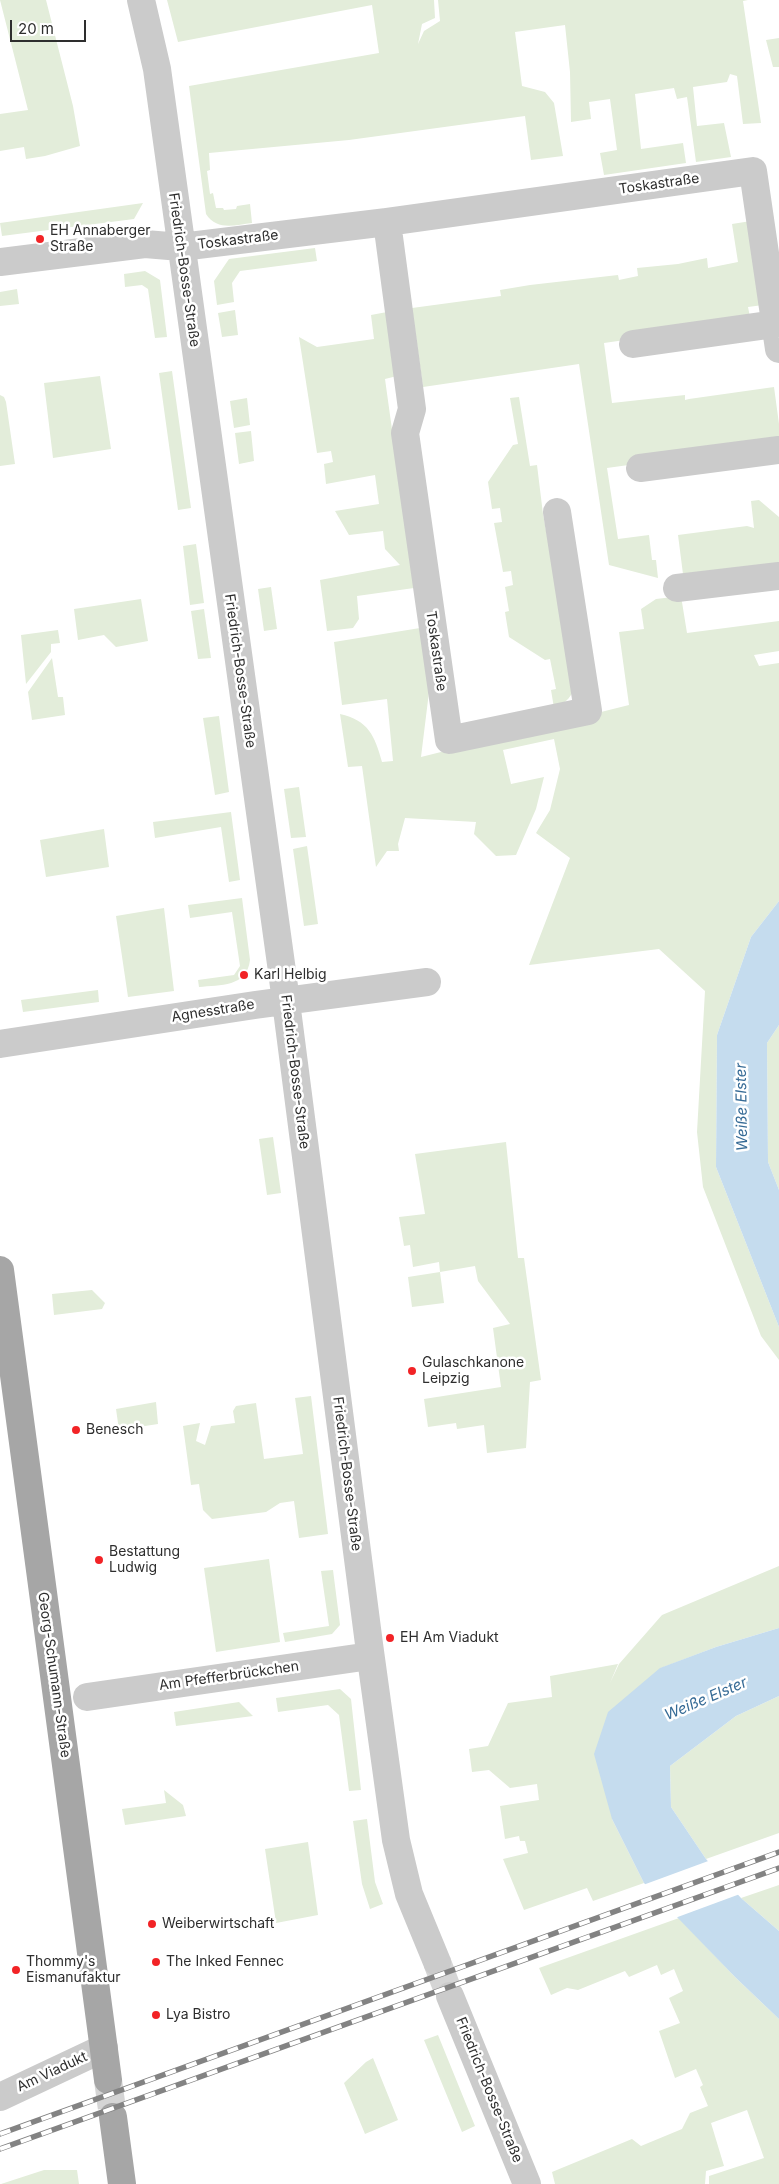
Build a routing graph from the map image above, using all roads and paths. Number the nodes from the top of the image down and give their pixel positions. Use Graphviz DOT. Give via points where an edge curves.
graph roads {
  1 [pos="141,0"];
  2 [pos="387,222"];
  3 [pos="181,247"];
  4 [pos="0,262"];
  5 [pos="777,336"];
  6 [pos="633,344"];
  7 [pos="779,450"];
  8 [pos="640,468"];
  9 [pos="557,512"];
  10 [pos="779,576"];
  11 [pos="677,588"];
  12 [pos="427,982"];
  13 [pos="286,1000"];
  14 [pos="0,1044"];
  15 [pos="0,1270"];
  16 [pos="370,1656"];
  17 [pos="87,1697"];
  18 [pos="437,1962"];
  19 [pos="450,1996"];
  20 [pos="104,2048"];
  21 [pos="108,2080"];
  22 [pos="0,2097"];
  23 [pos="113,2117"];
  24 [pos="122,2184"];
  25 [pos="527,2184"];
  1 -- 3 [label="street, Friedrich-Bosse-Straße" via="157,69"];
  2 -- 3 [label="street, Toskastraße"];
  2 -- 5 [label="street, Toskastraße" via="753,171"];
  2 -- 9 [label="street, Toskastraße" via="412,409 405,433 449,740 588,711"];
  3 -- 4 [label="street, Toskastraße" via="145,244"];
  3 -- 13 [label="street, Friedrich-Bosse-Straße"];
  5 -- 6 [label="street"];
  7 -- 8 [label="street"];
  10 -- 11 [label="street"];
  12 -- 13 [label="street, Agnesstraße"];
  13 -- 14 [label="street, Agnesstraße"];
  13 -- 16 [label="street, Friedrich-Bosse-Straße"];
  15 -- 20 [label="main road, Georg-Schumann-Straße"];
  16 -- 17 [label="street, Am Pfefferbrückchen"];
  16 -- 18 [label="street, Friedrich-Bosse-Straße" via="396,1840 409,1894"];
  19 -- 25 [label="street, Friedrich-Bosse-Straße"];
  20 -- 21 [label="main road, Georg-Schumann-Straße"];
  20 -- 22 [label="street, Am Viadukt"];
  23 -- 24 [label="main road"];
}
